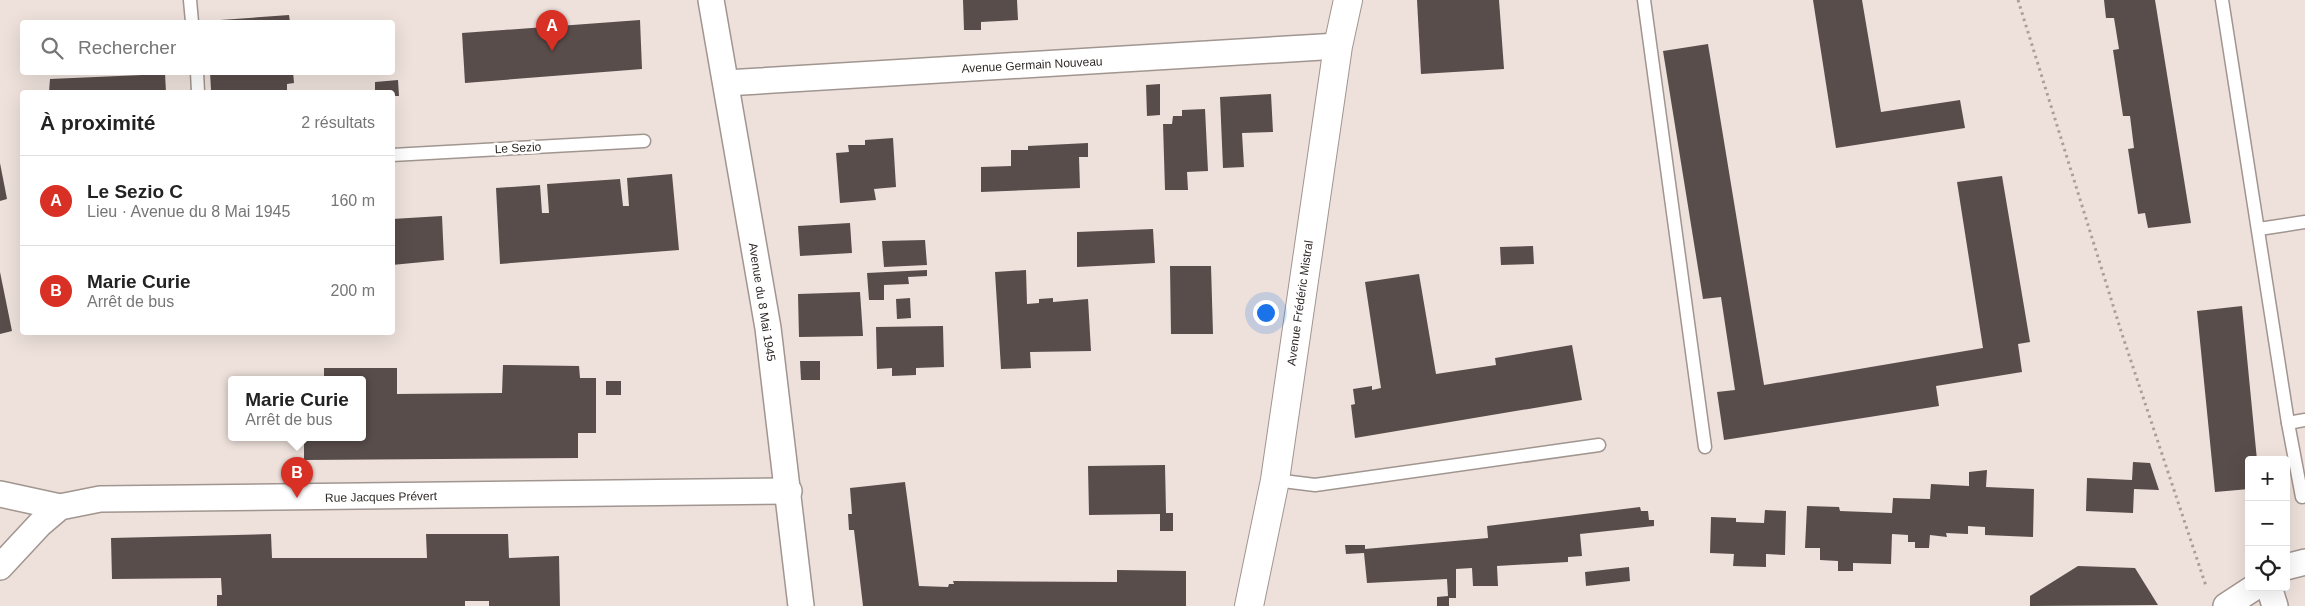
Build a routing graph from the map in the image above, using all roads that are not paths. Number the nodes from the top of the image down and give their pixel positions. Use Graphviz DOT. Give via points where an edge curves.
graph roads {
  1 [pos="190,0"];
  2 [pos="711,0"];
  3 [pos="1348,0"];
  4 [pos="1644,0"];
  5 [pos="2222,0"];
  6 [pos="192,20"];
  7 [pos="1338,46"];
  8 [pos="196,75"];
  9 [pos="726,83"];
  10 [pos="198,90"];
  11 [pos="644,141"];
  12 [pos="395,155"];
  13 [pos="2305,222"];
  14 [pos="2259,228"];
  15 [pos="2305,420"];
  16 [pos="2288,422"];
  17 [pos="1599,445"];
  18 [pos="1705,447"];
  19 [pos="1275,480"];
  20 [pos="788,491"];
  21 [pos="0,494"];
  22 [pos="2302,496"];
  23 [pos="60,507"];
  24 [pos="2305,562"];
  25 [pos="2290,566"];
  26 [pos="0,567"];
  27 [pos="2249,591"];
  28 [pos="2270,591"];
  29 [pos="801,606"];
  30 [pos="1249,606"];
  31 [pos="2226,606"];
  32 [pos="2275,606"];
  1 -- 6 [label="lane"];
  2 -- 9 [label="street, Avenue du 8 Mai 1945"];
  3 -- 7 [label="street, Avenue Frédéric Mistral"];
  4 -- 18 [label="lane"];
  5 -- 14 [label="lane"];
  7 -- 9 [label="street, Avenue Germain Nouveau"];
  7 -- 19 [label="street, Avenue Frédéric Mistral"];
  8 -- 10 [label="lane"];
  9 -- 20 [label="street, Avenue du 8 Mai 1945" via="768,328"];
  11 -- 12 [label="lane, Le Sezio"];
  13 -- 14 [label="lane"];
  14 -- 16 [label="lane"];
  15 -- 16 [label="lane"];
  16 -- 22 [label="lane"];
  17 -- 19 [label="lane" via="1315,485"];
  19 -- 30 [label="street, Avenue Frédéric Mistral"];
  20 -- 23 [label="street, Rue Jacques Prévert" via="100,499"];
  20 -- 29 [label="street, Avenue du 8 Mai 1945"];
  21 -- 23 [label="street"];
  23 -- 26 [label="street, Rue Jacques Prévert"];
  24 -- 25 [label="street"];
  27 -- 31 [label="street"];
  28 -- 32 [label="street"];
}
